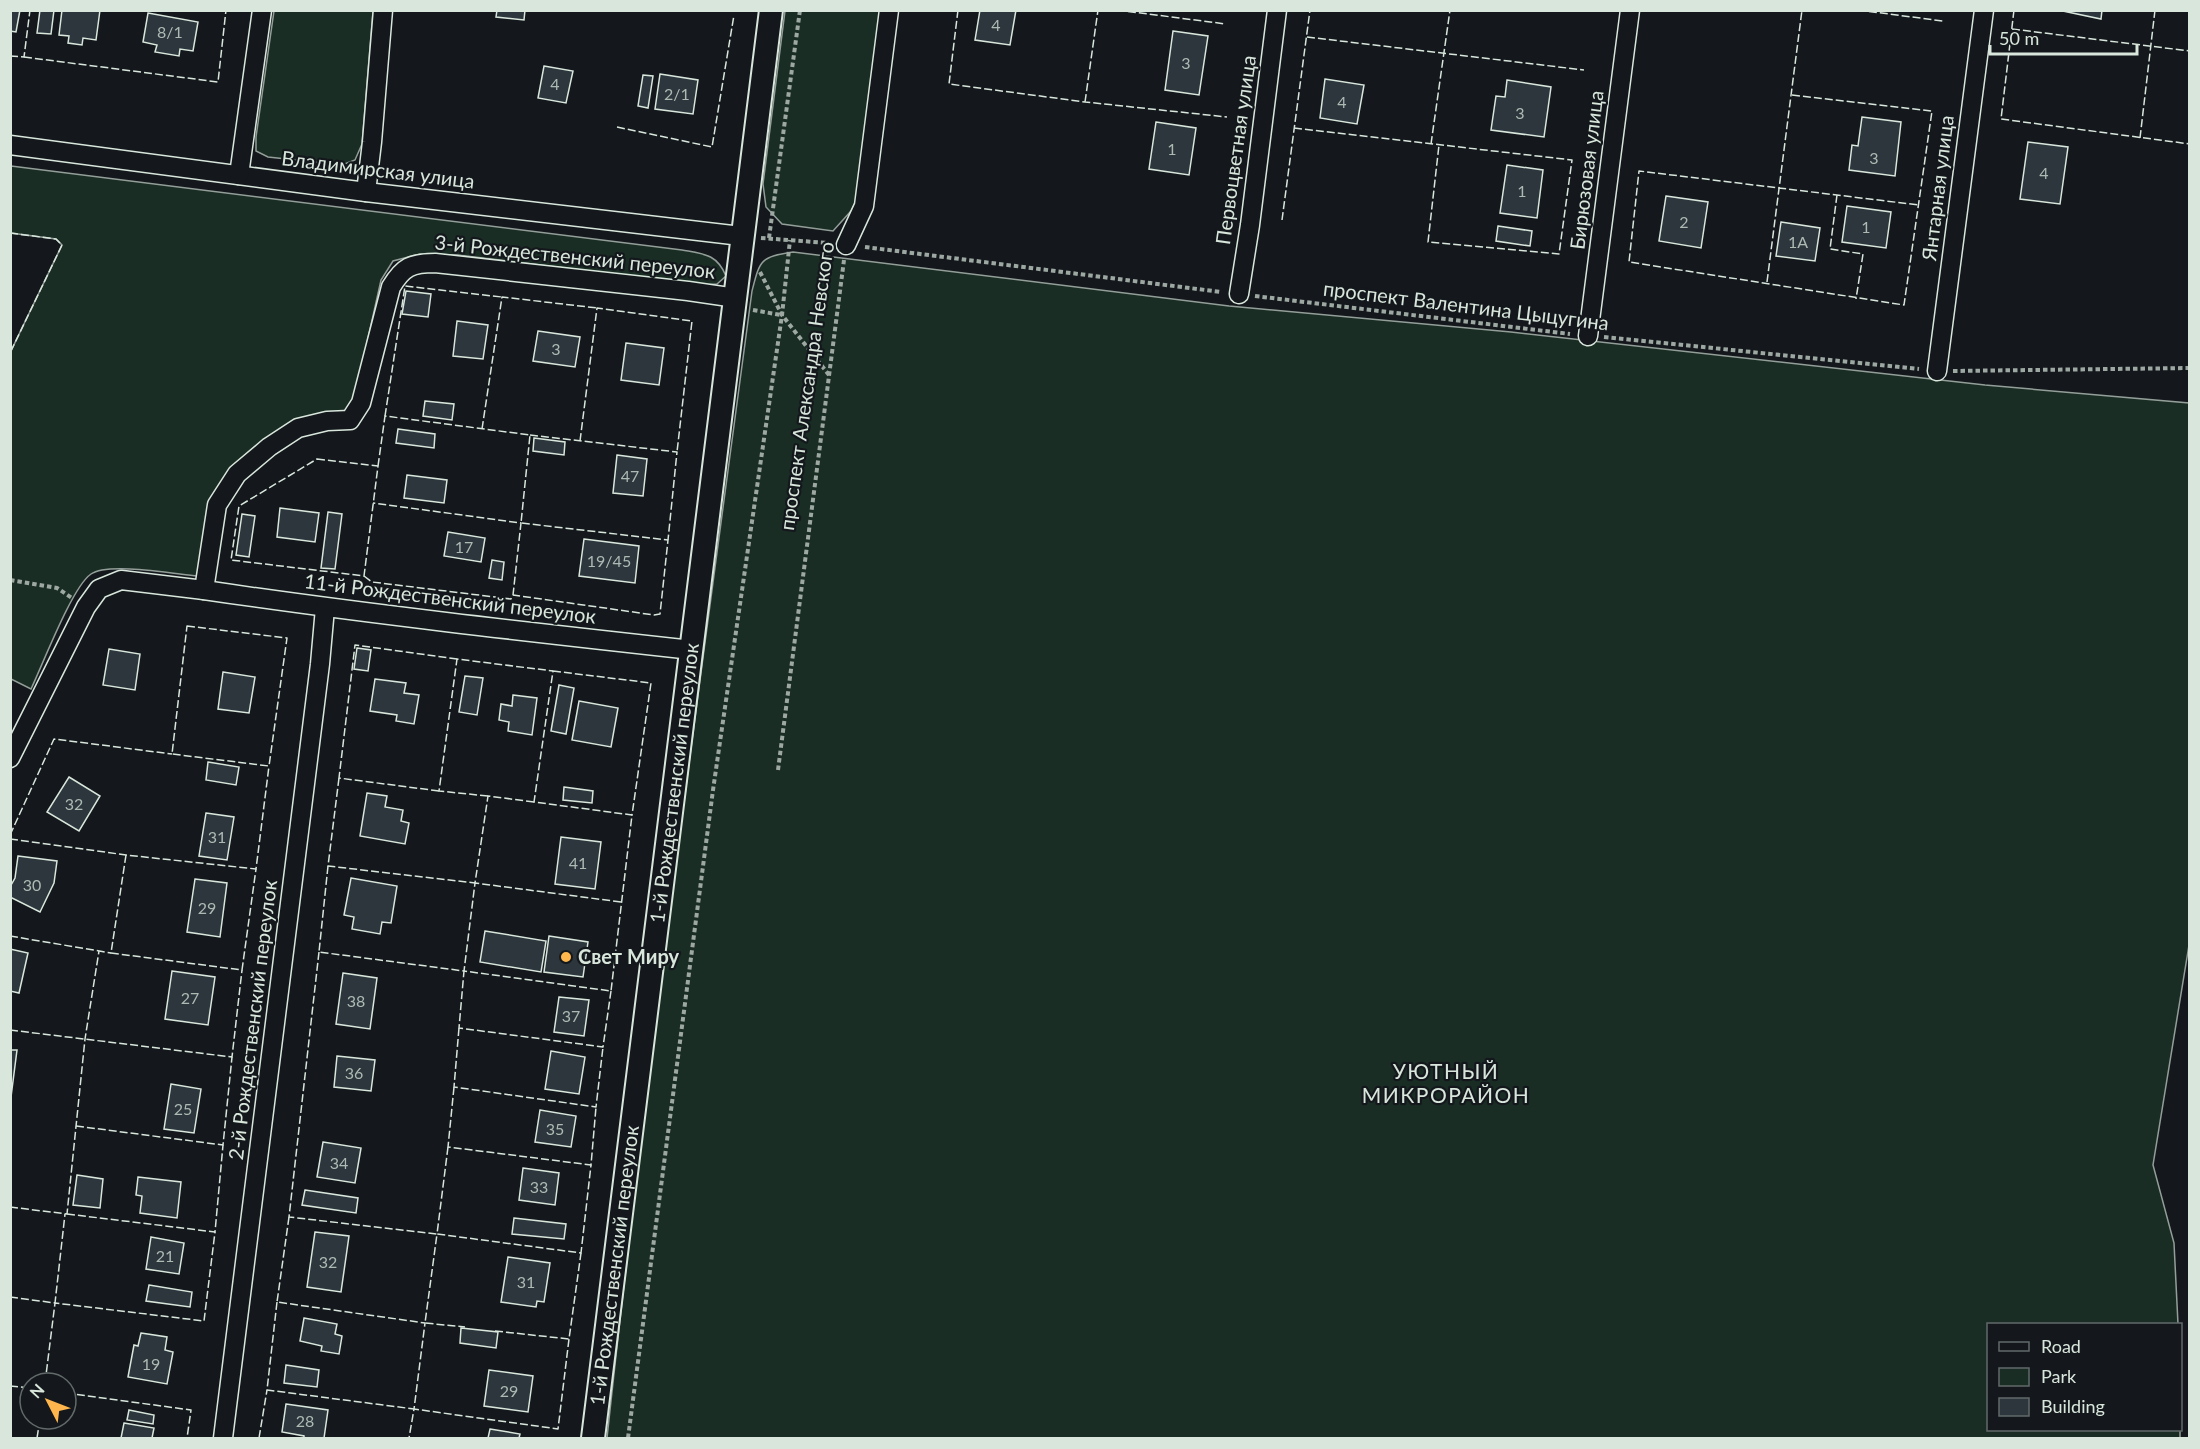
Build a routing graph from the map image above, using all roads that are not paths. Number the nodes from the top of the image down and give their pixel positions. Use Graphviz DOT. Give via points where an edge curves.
graph roads {
  1 [pos="262,10"];
  2 [pos="383,10"];
  3 [pos="771,10"];
  4 [pos="889,10"];
  5 [pos="1277,10"];
  6 [pos="1630,10"];
  7 [pos="1984,10"];
  8 [pos="10,145"];
  9 [pos="239,175"];
  10 [pos="366,192"];
  11 [pos="741,236"];
  12 [pos="846,244"];
  13 [pos="1239,294"];
  14 [pos="736,298"];
  15 [pos="1588,336"];
  16 [pos="1937,371"];
  17 [pos="204,590"];
  18 [pos="324,608"];
  19 [pos="692,650"];
  20 [pos="10,758"];
  21 [pos="223,1438"];
  22 [pos="593,1438"];
  1 -- 9 [label="street"];
  2 -- 10 [label="street"];
  3 -- 11 [label="street, 1-й Рождественский переулок"];
  4 -- 12 [label="street, проспект Александра Невского" via="864,206"];
  5 -- 13 [label="street, Первоцветная улица"];
  6 -- 15 [label="street, Бирюзовая улица"];
  7 -- 16 [label="street, Янтарная улица"];
  8 -- 9 [label="street, Владимирская улица"];
  9 -- 10 [label="street, Владимирская улица"];
  10 -- 11 [label="street, Владимирская улица"];
  11 -- 14 [label="street, 1-й Рождественский переулок"];
  14 -- 17 [label="street, 3-й Рождественский переулок" via="416,263 400,273 391,287 361,403 350,420 327,420 298,428 237,474 217,506"];
  14 -- 19 [label="street, 1-й Рождественский переулок"];
  17 -- 18 [label="street, 11-й Рождественский переулок"];
  17 -- 20 [label="street" via="121,580 99,589 86,607"];
  18 -- 19 [label="street, 11-й Рождественский переулок"];
  18 -- 21 [label="street, 2-й Рождественский переулок"];
  19 -- 22 [label="street, 1-й Рождественский переулок"];
}
